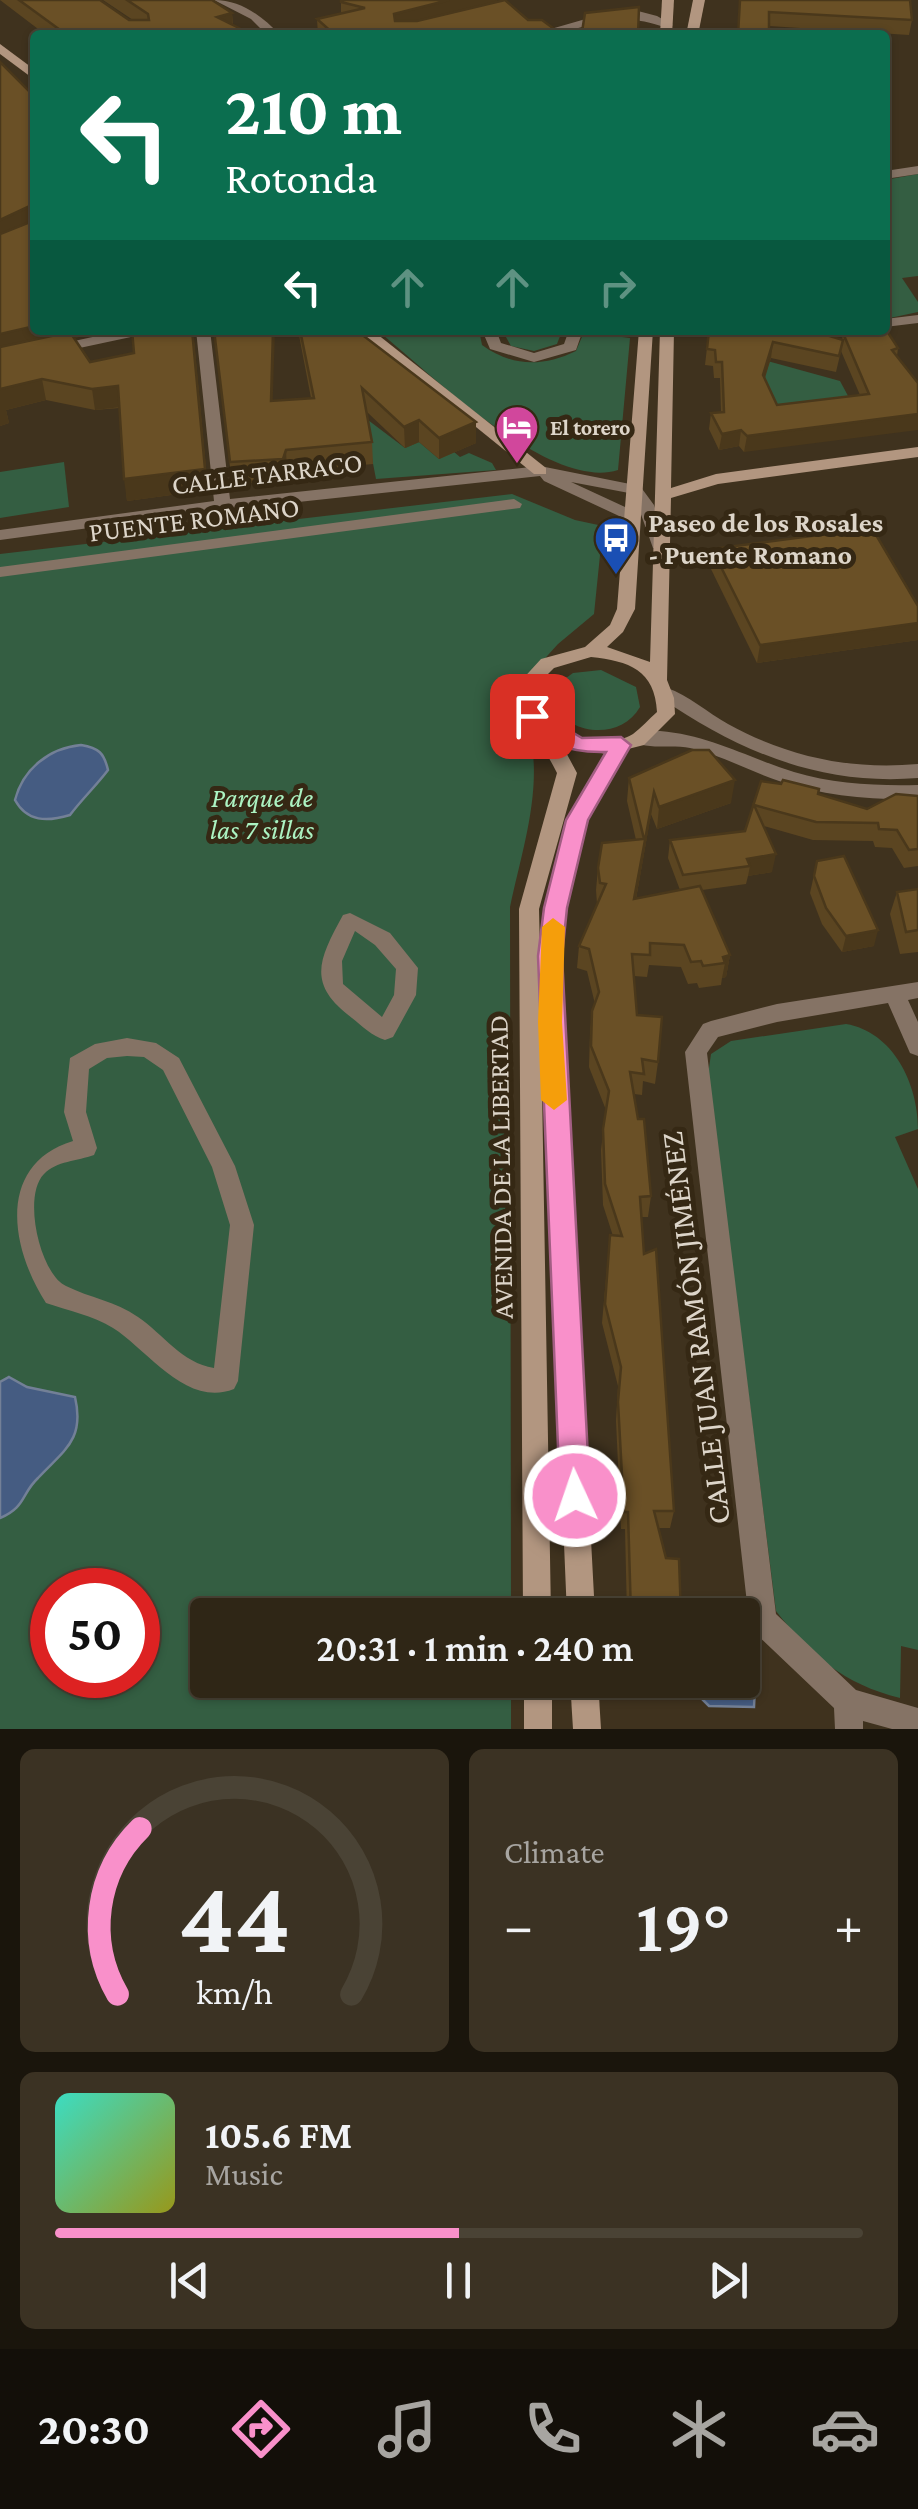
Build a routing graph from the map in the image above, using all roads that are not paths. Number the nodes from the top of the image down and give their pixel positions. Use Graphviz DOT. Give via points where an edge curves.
graph roads {
  1 [pos="220,0"];
  2 [pos="668,0"];
  3 [pos="699,0"];
  4 [pos="648,3"];
  5 [pos="622,16"];
  6 [pos="270,30"];
  7 [pos="554,30"];
  8 [pos="667,30"];
  9 [pos="693,30"];
  10 [pos="1,50"];
  11 [pos="30,72"];
  12 [pos="918,170"];
  13 [pos="890,174"];
  14 [pos="918,320"];
  15 [pos="890,323"];
  16 [pos="120,335"];
  17 [pos="204,335"];
  18 [pos="369,335"];
  19 [pos="492,335"];
  20 [pos="578,335"];
  21 [pos="646,335"];
  22 [pos="666,335"];
  23 [pos="0,360"];
  24 [pos="918,452"];
  25 [pos="540,470"];
  26 [pos="634,489"];
  27 [pos="662,496"];
  28 [pos="222,504"];
  29 [pos="514,504"];
  30 [pos="632,517"];
  31 [pos="0,534"];
  32 [pos="660,544"];
  33 [pos="0,572"];
  34 [pos="592,651"];
  35 [pos="663,686"];
  36 [pos="544,729"];
  37 [pos="631,742"];
  38 [pos="918,771"];
  39 [pos="918,792"];
  40 [pos="367,926"];
  41 [pos="907,992"];
  42 [pos="918,1047"];
  43 [pos="225,1380"];
  44 [pos="537,1598"];
  45 [pos="580,1598"];
  46 [pos="538,1698"];
  47 [pos="585,1698"];
  48 [pos="849,1716"];
  49 [pos="918,1722"];
  50 [pos="538,1729"];
  51 [pos="586,1729"];
  1 -- 6 [label="street"];
  2 -- 8 [label="main road"];
  3 -- 9 [label="main road"];
  4 -- 5 [label="street"];
  5 -- 7 [label="street"];
  5 -- 8 [label="street" via="641,14"];
  10 -- 11 [label="main road"];
  12 -- 13 [label="street"];
  14 -- 15 [label="street"];
  16 -- 23 [label="street"];
  17 -- 28 [label="street"];
  18 -- 25 [label="main road"];
  19 -- 20 [label="street" via="495,346 534,358 571,347"];
  21 -- 26 [label="main road"];
  22 -- 27 [label="main road"];
  24 -- 27 [label="main road" via="716,479"];
  25 -- 26 [label="street, CALLE TARRACO"];
  25 -- 28 [label="street, CALLE TARRACO"];
  25 -- 30 [label="street"];
  26 -- 30 [label="main road"];
  26 -- 32 [label="street"];
  27 -- 32 [label="main road"];
  28 -- 31 [label="street, CALLE TARRACO"];
  29 -- 33 [label="street, PUENTE ROMANO"];
  30 -- 34 [label="main road" via="626,609"];
  32 -- 35 [label="main road"];
  34 -- 35 [label="main road" via="628,656"];
  34 -- 36 [label="main road" via="556,659 529,682 526,699"];
  35 -- 37 [label="main road" via="666,714"];
  35 -- 38 [label="street" via="746,740 794,760 863,774"];
  36 -- 37 [label="main road" via="580,745"];
  36 -- 44 [label="main road, AVENIDA DE LA LIBERTAD" via="567,774 529,908"];
  37 -- 39 [label="street" via="685,737 786,776 841,789"];
  37 -- 45 [label="main road, AVENIDA DE LA LIBERTAD" via="577,820 550,956"];
  40 -- 40 [label="street" via="350,921 330,977 336,996 385,1031 405,994 407,968"];
  41 -- 42 [label="street"];
  41 -- 48 [label="street, CALLE JUAN RAMÓN JIMÉNEZ" via="711,1030 696,1052 762,1622"];
  43 -- 43 [label="street" via="242,1225 223,1166 171,1064 148,1048 103,1050 78,1064 74,1080 86,1148 47,1158 27,1176 21,1205 28,1241 54,1295 103,1308 178,1370 204,1381"];
  46 -- 50 [label="main road"];
  47 -- 51 [label="main road"];
  48 -- 49 [label="street, CALLE JUAN RAMÓN JIMÉNEZ"];
}
